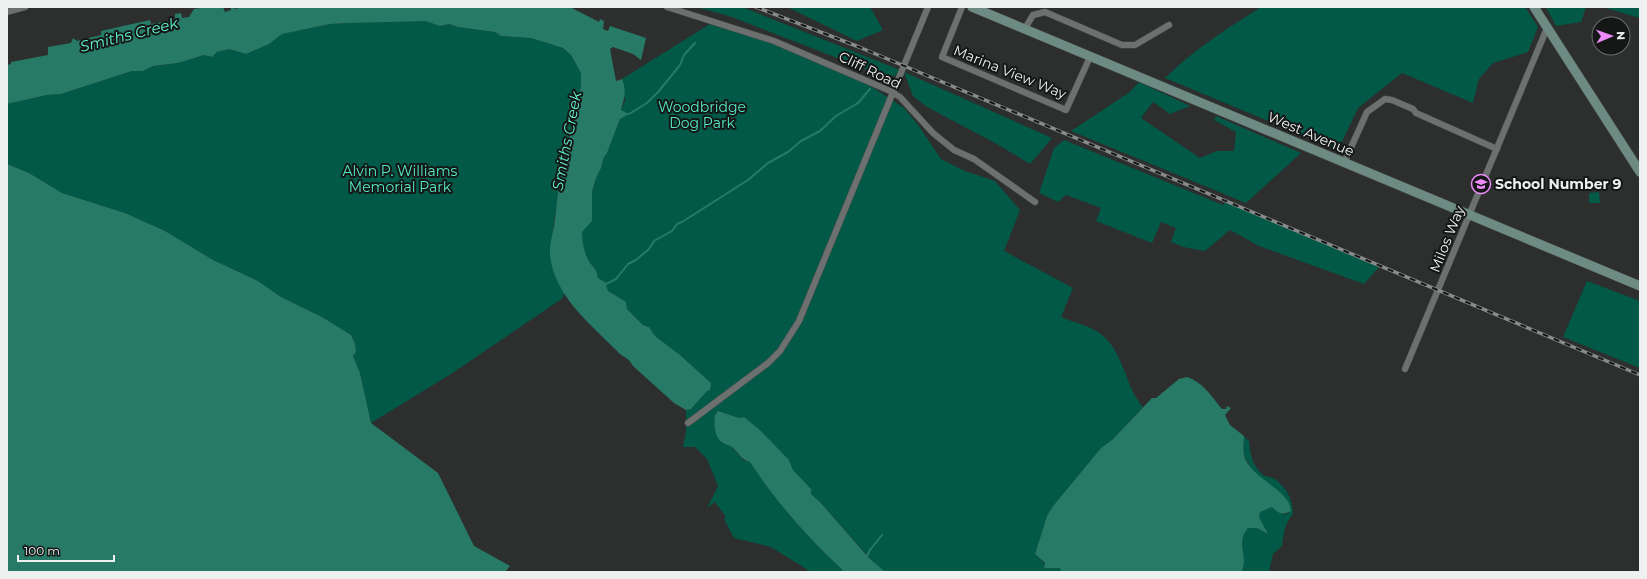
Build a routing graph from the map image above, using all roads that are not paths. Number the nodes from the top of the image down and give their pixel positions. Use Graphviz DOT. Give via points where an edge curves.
graph roads {
  1 [pos="25,7"];
  2 [pos="667,7"];
  3 [pos="928,7"];
  4 [pos="962,7"];
  5 [pos="972,7"];
  6 [pos="1534,7"];
  7 [pos="7,12"];
  8 [pos="1169,25"];
  9 [pos="1547,28"];
  10 [pos="1024,30"];
  11 [pos="1090,57"];
  12 [pos="893,93"];
  13 [pos="1497,149"];
  14 [pos="1344,163"];
  15 [pos="1638,167"];
  16 [pos="1035,202"];
  17 [pos="1469,216"];
  18 [pos="1640,286"];
  19 [pos="1405,369"];
  20 [pos="688,423"];
  1 -- 7 [label="street"];
  2 -- 12 [label="street, Cliff Road" via="786,46"];
  3 -- 12 [label="street"];
  4 -- 11 [label="street, Marina View Way" via="942,57 1066,110"];
  5 -- 10 [label="street, West Avenue"];
  6 -- 9 [label="street"];
  8 -- 10 [label="street" via="1130,46 1122,45 1045,12 1033,15"];
  9 -- 13 [label="street, Milos Way"];
  9 -- 15 [label="street"];
  10 -- 11 [label="street, West Avenue"];
  11 -- 14 [label="street, West Avenue"];
  12 -- 16 [label="street, Cliff Road" via="910,106 933,133 954,150 974,159"];
  12 -- 20 [label="street" via="799,321 780,351 768,363"];
  13 -- 14 [label="street" via="1416,113 1413,109 1385,99 1367,112"];
  13 -- 17 [label="street, Milos Way"];
  14 -- 17 [label="street, West Avenue"];
  17 -- 18 [label="street, West Avenue"];
  17 -- 19 [label="street, Milos Way"];
}
